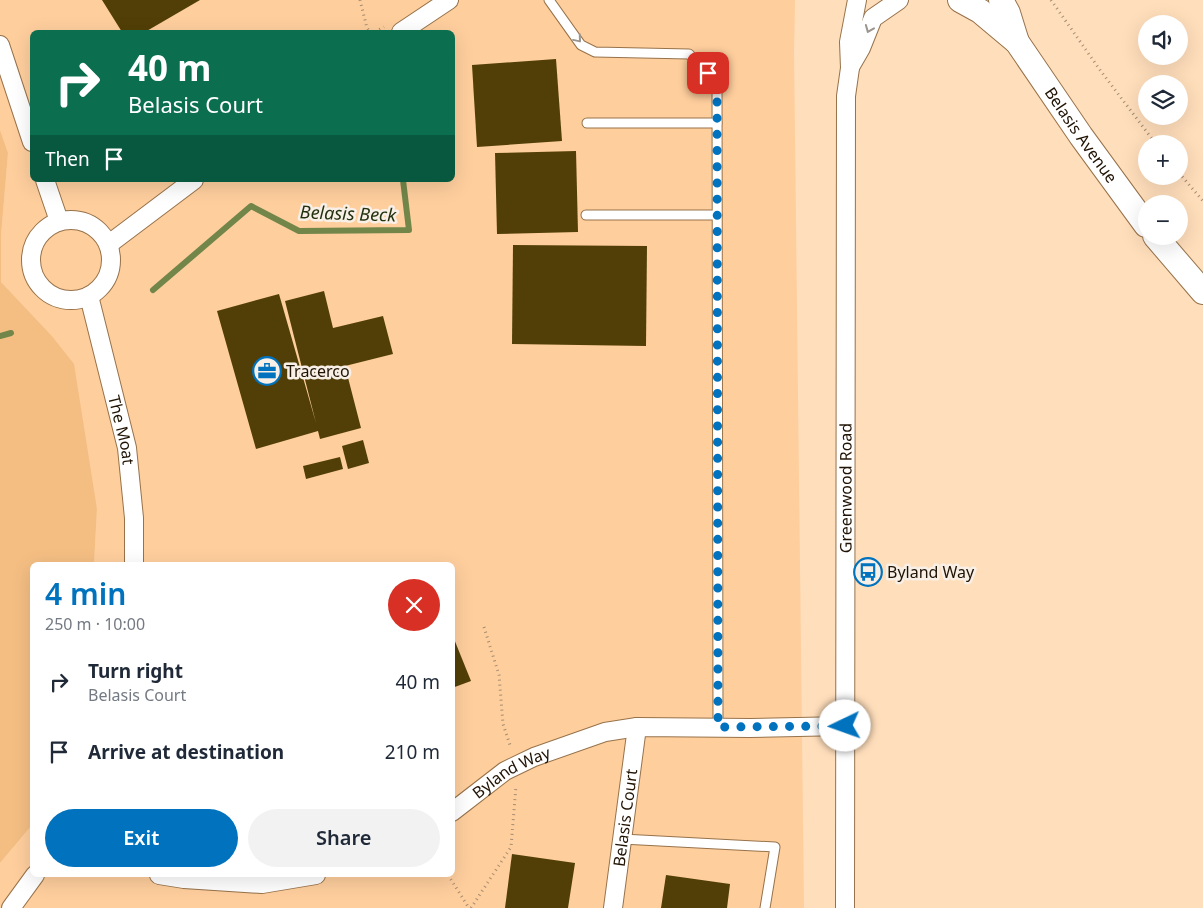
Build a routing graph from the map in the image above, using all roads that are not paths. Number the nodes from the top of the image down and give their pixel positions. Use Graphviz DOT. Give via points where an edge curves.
graph roads {
  1 [pos="449,0"];
  2 [pos="549,0"];
  3 [pos="857,0"];
  4 [pos="899,0"];
  5 [pos="960,0"];
  6 [pos="1000,0"];
  7 [pos="404,30"];
  8 [pos="1017,42"];
  9 [pos="0,45"];
  10 [pos="850,68"];
  11 [pos="587,123"];
  12 [pos="717,123"];
  13 [pos="30,136"];
  14 [pos="46,182"];
  15 [pos="191,182"];
  16 [pos="1138,214"];
  17 [pos="586,215"];
  18 [pos="717,215"];
  19 [pos="59,221"];
  20 [pos="109,244"];
  21 [pos="1163,245"];
  22 [pos="1203,292"];
  23 [pos="89,296"];
  24 [pos="134,562"];
  25 [pos="637,726"];
  26 [pos="845,726"];
  27 [pos="718,727"];
  28 [pos="455,810"];
  29 [pos="622,839"];
  30 [pos="33,877"];
  31 [pos="172,877"];
  32 [pos="304,877"];
  33 [pos="11,908"];
  34 [pos="613,908"];
  35 [pos="765,908"];
  36 [pos="845,908"];
  1 -- 7 [label="street"];
  2 -- 12 [label="lane, one-way" via="581,45 595,52 689,54 717,83"];
  3 -- 10 [label="street, Greenwood Road" via="849,42"];
  4 -- 10 [label="street, Greenwood Road, one-way" via="873,18"];
  5 -- 8 [label="main road, Belasis Avenue" via="980,11"];
  6 -- 8 [label="main road, Belasis Avenue" via="1008,13"];
  8 -- 16 [label="main road, Belasis Avenue"];
  9 -- 13 [label="street"];
  10 -- 26 [label="street, Greenwood Road" via="846,96"];
  11 -- 12 [label="lane"];
  12 -- 18 [label="lane"];
  14 -- 19 [label="street"];
  15 -- 20 [label="street"];
  17 -- 18 [label="lane"];
  18 -- 27 [label="lane"];
  19 -- 20 [label="street" via="79,220 97,228"];
  19 -- 23 [label="street" via="40,233 31,253 33,275 47,292 67,300"];
  20 -- 23 [label="street" via="111,264 104,283"];
  21 -- 22 [label="main road"];
  23 -- 24 [label="street, The Moat" via="127,448 134,518"];
  25 -- 27 [label="street, Byland Way"];
  25 -- 28 [label="street, Byland Way" via="605,732 534,757 505,771"];
  25 -- 29 [label="street, Belasis Court"];
  26 -- 27 [label="street, Byland Way"];
  26 -- 36 [label="street, Greenwood Road"];
  29 -- 34 [label="street, Belasis Court"];
  29 -- 35 [label="lane" via="775,847"];
  30 -- 33 [label="street"];
  31 -- 32 [label="street" via="262,884"];
}
